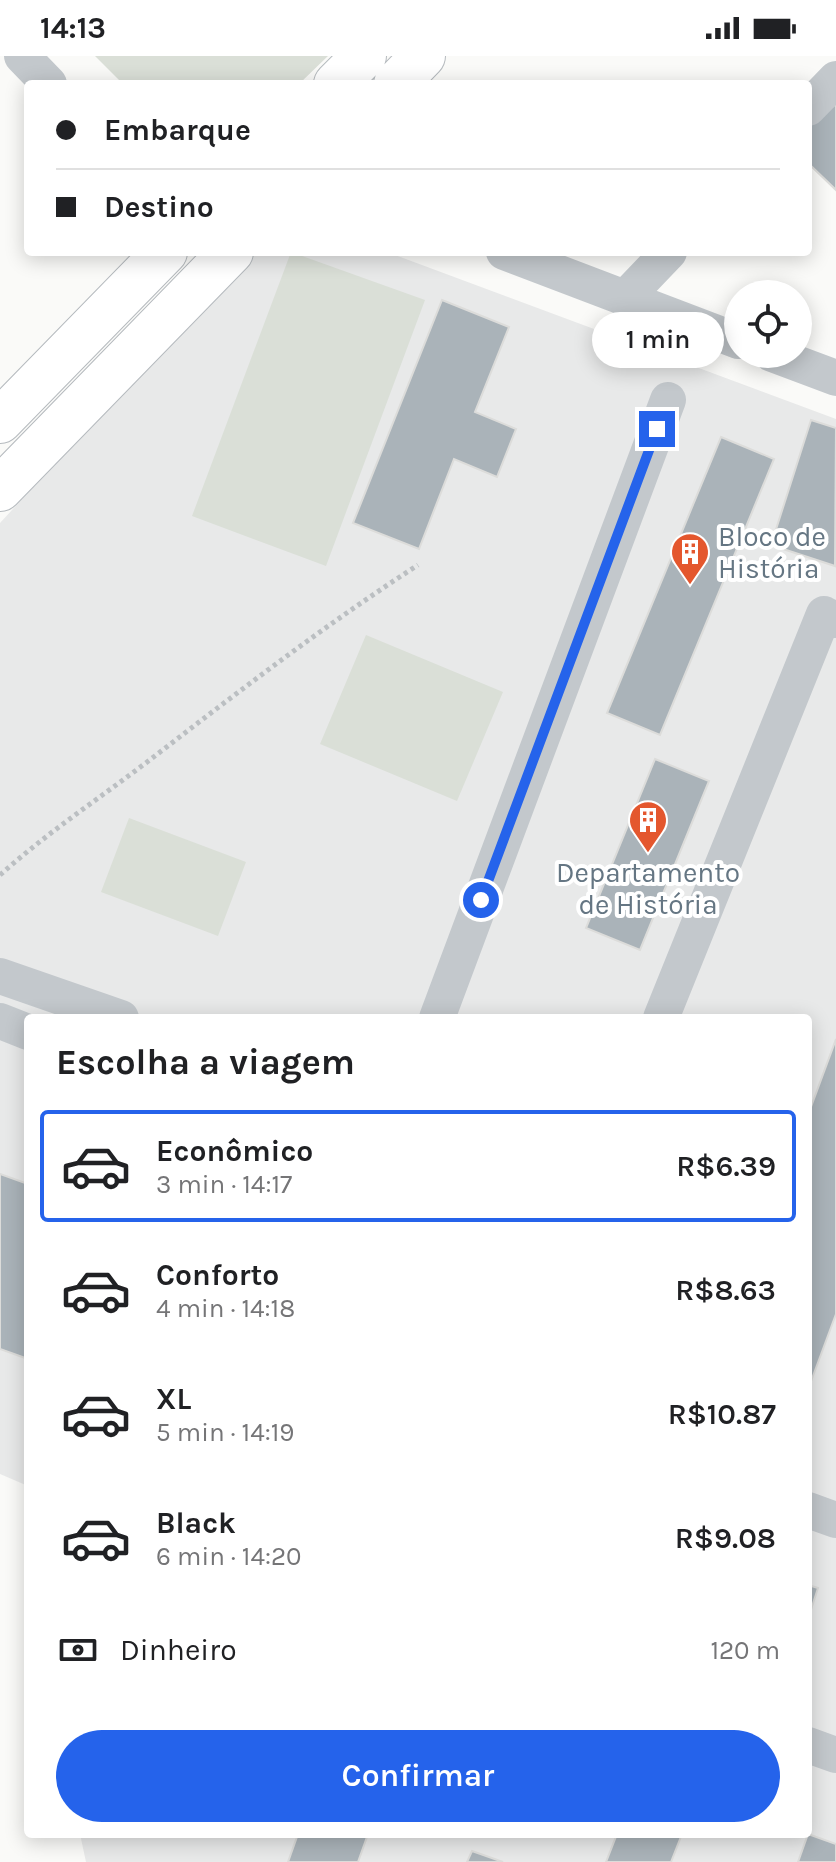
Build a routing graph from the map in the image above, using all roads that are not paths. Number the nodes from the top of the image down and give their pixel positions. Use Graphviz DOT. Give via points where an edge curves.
graph roads {
  1 [pos="22,56"];
  2 [pos="364,56"];
  3 [pos="423,56"];
  4 [pos="836,79"];
  5 [pos="45,80"];
  6 [pos="340,80"];
  7 [pos="400,80"];
  8 [pos="812,104"];
  9 [pos="161,256"];
  10 [pos="227,256"];
  11 [pos="515,256"];
  12 [pos="665,256"];
  13 [pos="625,298"];
  14 [pos="724,336"];
  15 [pos="809,368"];
  16 [pos="836,378"];
  17 [pos="668,400"];
  18 [pos="0,421"];
  19 [pos="0,489"];
  20 [pos="836,620"];
  21 [pos="0,976"];
  22 [pos="102,1014"];
  23 [pos="438,1014"];
  24 [pos="663,1014"];
  25 [pos="0,1021"];
  26 [pos="24,1030"];
  27 [pos="812,1511"];
  28 [pos="836,1520"];
  29 [pos="812,1746"];
  30 [pos="836,1755"];
  1 -- 5 [label="street"];
  2 -- 6 [label="main road"];
  3 -- 7 [label="main road"];
  4 -- 8 [label="street"];
  9 -- 18 [label="main road"];
  10 -- 19 [label="main road"];
  11 -- 13 [label="street"];
  12 -- 13 [label="street"];
  13 -- 14 [label="street"];
  15 -- 16 [label="street"];
  17 -- 23 [label="street"];
  20 -- 24 [label="street" via="824,614"];
  21 -- 22 [label="street"];
  25 -- 26 [label="street"];
  27 -- 28 [label="street"];
  29 -- 30 [label="street"];
}
